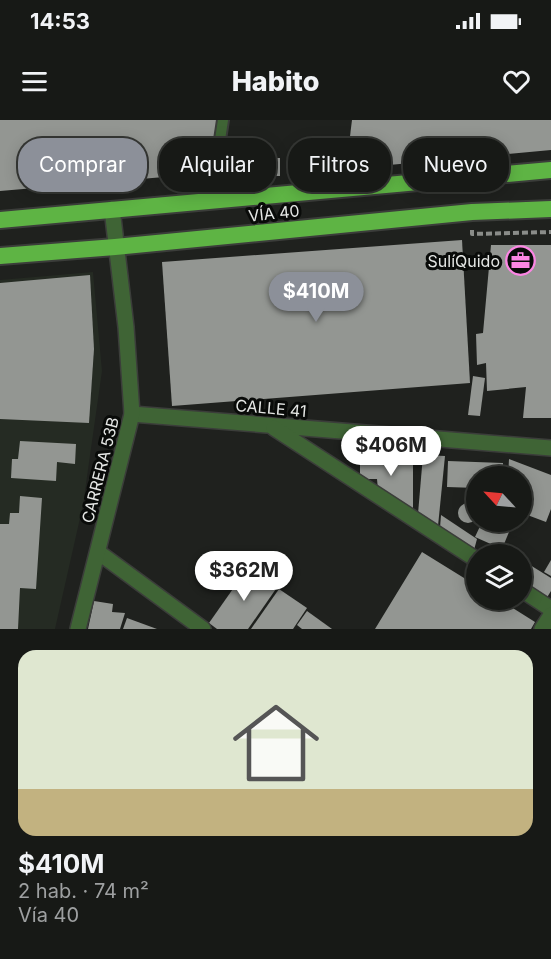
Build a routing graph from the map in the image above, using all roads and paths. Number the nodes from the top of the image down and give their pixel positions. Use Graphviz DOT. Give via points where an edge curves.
graph roads {
  1 [pos="223,120"];
  2 [pos="551,170"];
  3 [pos="215,200"];
  4 [pos="112,209"];
  5 [pos="551,209"];
  6 [pos="0,220"];
  7 [pos="115,247"];
  8 [pos="0,256"];
  9 [pos="132,414"];
  10 [pos="272,426"];
  11 [pos="551,448"];
  12 [pos="98,552"];
  13 [pos="466,554"];
  14 [pos="532,597"];
  15 [pos="551,609"];
  16 [pos="551,615"];
  17 [pos="78,629"];
  18 [pos="203,629"];
  19 [pos="542,629"];
  1 -- 3 [label="lane"];
  2 -- 3 [label="highway, VÍA 40"];
  3 -- 4 [label="highway, VÍA 40"];
  4 -- 6 [label="highway, VÍA 40"];
  4 -- 7 [label="street, CARRERA 53B"];
  5 -- 7 [label="highway, VÍA 40" via="472,212"];
  7 -- 8 [label="highway, VÍA 40"];
  7 -- 9 [label="street, CARRERA 53B"];
  9 -- 10 [label="street, CALLE 41"];
  9 -- 12 [label="street, CARRERA 53B"];
  10 -- 11 [label="street, CALLE 41"];
  10 -- 13 [label="street"];
  12 -- 17 [label="street, CARRERA 53B"];
  12 -- 18 [label="street"];
  14 -- 15 [label="street"];
  16 -- 19 [label="street"];
}
